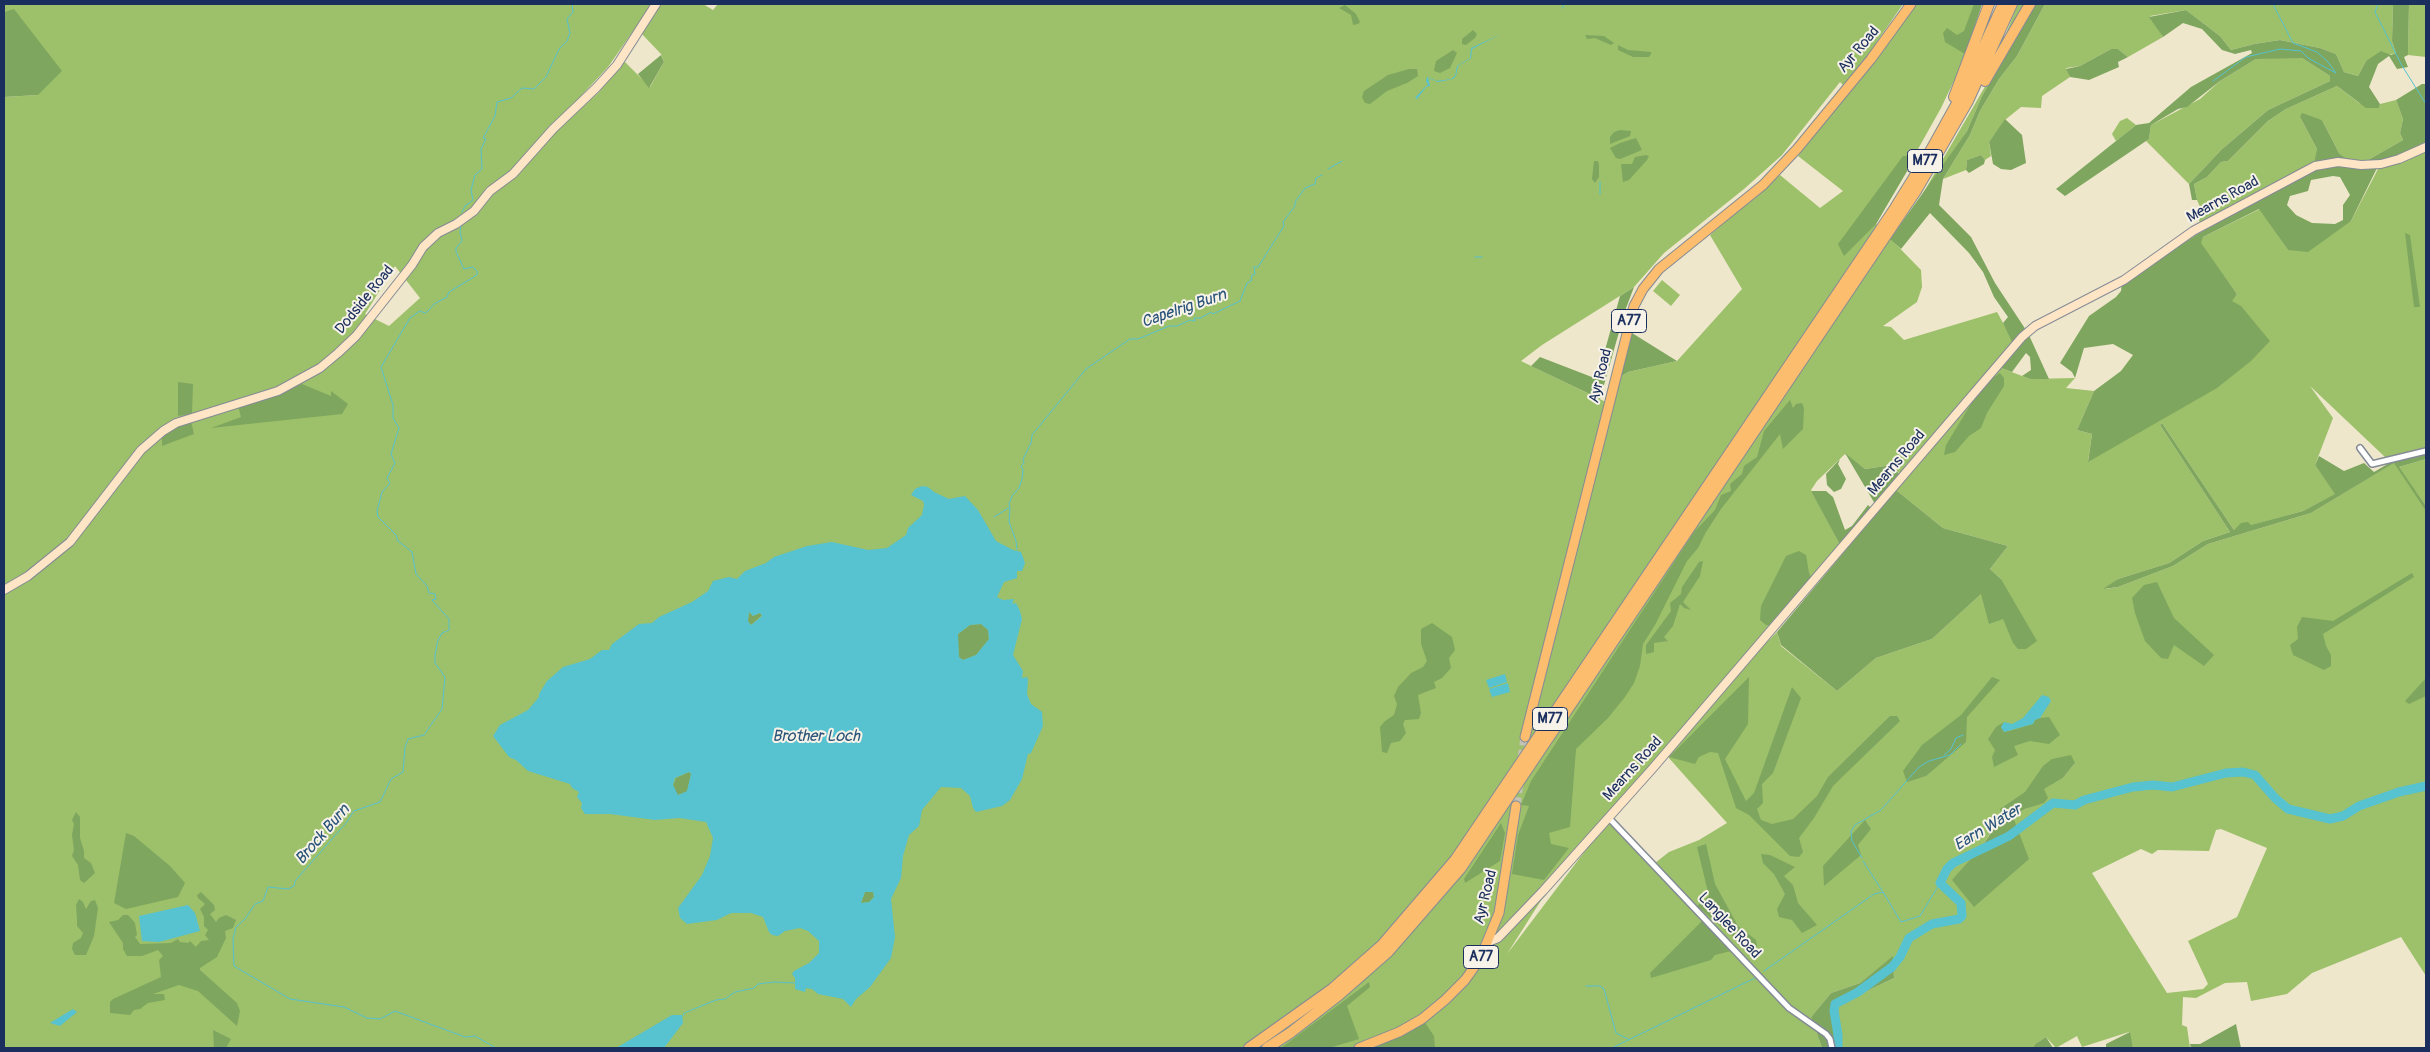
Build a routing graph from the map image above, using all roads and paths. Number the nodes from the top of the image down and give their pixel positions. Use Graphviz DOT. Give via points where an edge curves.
graph roads {
  1 [pos="656,4"];
  2 [pos="1911,4"];
  3 [pos="1989,4"];
  4 [pos="2003,4"];
  5 [pos="2012,4"];
  6 [pos="2030,4"];
  7 [pos="2426,147"];
  8 [pos="1914,178"];
  9 [pos="1889,231"];
  10 [pos="2360,448"];
  11 [pos="2426,451"];
  12 [pos="4,590"];
  13 [pos="1525,737"];
  14 [pos="1516,806"];
  15 [pos="1608,817"];
  16 [pos="1488,942"];
  17 [pos="1249,1048"];
  18 [pos="1266,1048"];
  19 [pos="1359,1048"];
  20 [pos="1832,1048"];
  1 -- 12 [label="street, Dodside Road" via="616,65 596,88 552,129 513,174 490,191 474,211 438,233 423,247 356,336 338,353 320,368 278,391 176,423 163,431 141,450 70,542 28,576"];
  2 -- 13 [label="main road, Ayr Road / A77" via="1798,148 1763,185 1659,269 1638,298 1618,362"];
  3 -- 8 [label="highway" via="1960,83"];
  4 -- 8 [label="highway, M77" via="1961,96"];
  5 -- 9 [label="highway, M77" via="1968,101"];
  6 -- 9 [label="highway" via="1948,148"];
  7 -- 15 [label="street, Mearns Road" via="2381,164 2338,162 2315,166 2193,231 2124,280 2034,326"];
  8 -- 17 [label="highway, M77" via="1455,860 1382,944 1332,989"];
  9 -- 18 [label="highway, M77" via="1461,868 1388,952 1332,1000"];
  10 -- 11 [label="street" via="2372,464"];
  14 -- 16 [label="main road, Ayr Road / A77" via="1504,891"];
  15 -- 16 [label="street, Mearns Road" via="1498,938"];
  15 -- 20 [label="street, Langlee Road" via="1789,1008 1826,1034"];
  16 -- 19 [label="main road, Ayr Road / A77" via="1465,980 1422,1019"];
}
